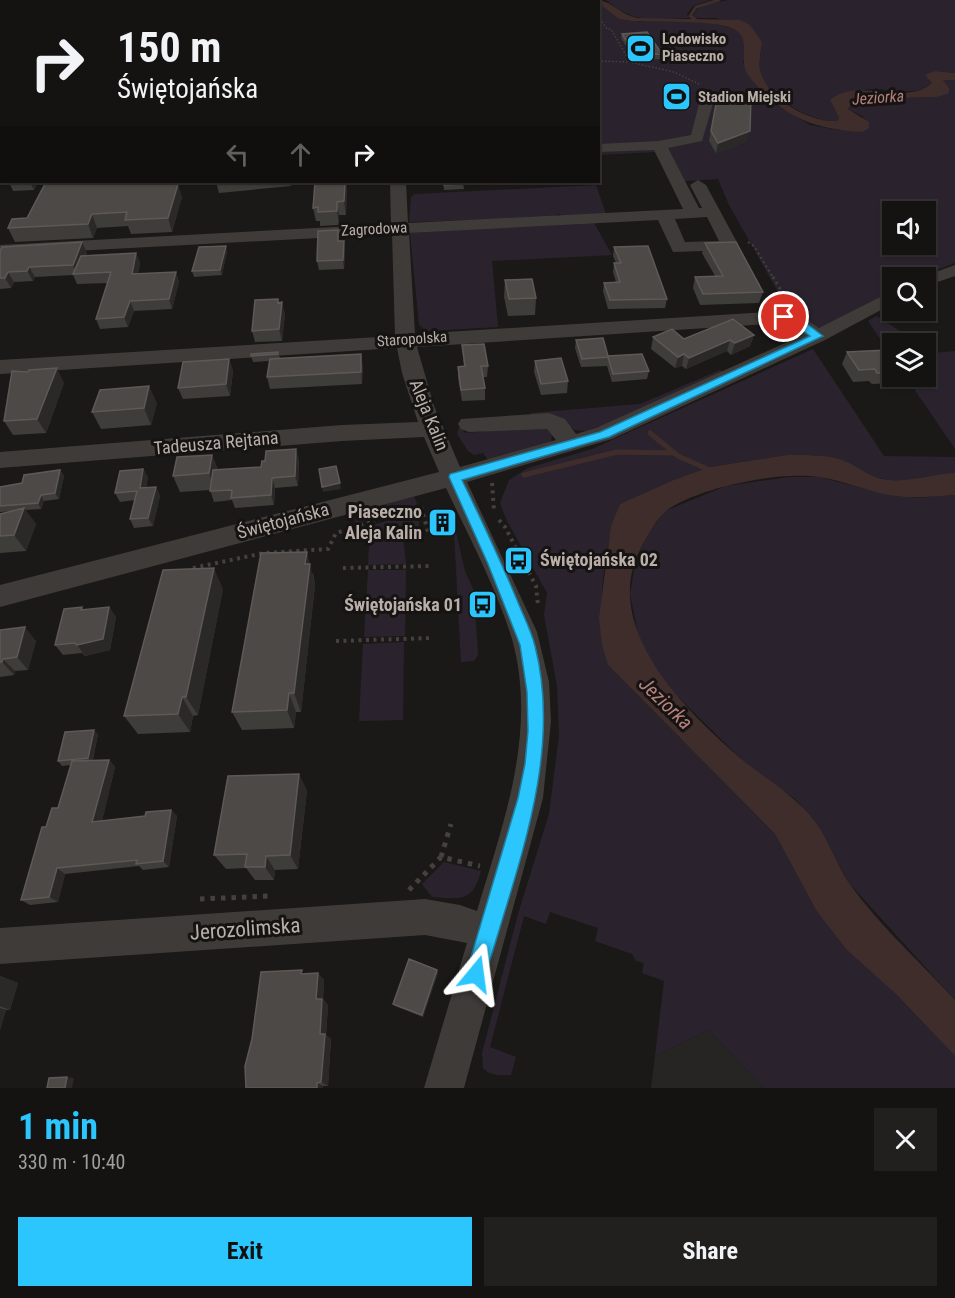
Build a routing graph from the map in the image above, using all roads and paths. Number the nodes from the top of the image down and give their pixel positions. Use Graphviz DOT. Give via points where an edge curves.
graph roads {
  1 [pos="600,19"];
  2 [pos="600,62"];
  3 [pos="630,62"];
  4 [pos="708,96"];
  5 [pos="737,98"];
  6 [pos="654,145"];
  7 [pos="600,148"];
  8 [pos="398,183"];
  9 [pos="698,185"];
  10 [pos="693,212"];
  11 [pos="664,214"];
  12 [pos="715,219"];
  13 [pos="398,228"];
  14 [pos="0,250"];
  15 [pos="955,270"];
  16 [pos="936,277"];
  17 [pos="882,302"];
  18 [pos="794,320"];
  19 [pos="818,336"];
  20 [pos="405,340"];
  21 [pos="0,368"];
  22 [pos="469,424"];
  23 [pos="433,429"];
  24 [pos="570,445"];
  25 [pos="0,460"];
  26 [pos="455,477"];
  27 [pos="490,478"];
  28 [pos="422,500"];
  29 [pos="421,507"];
  30 [pos="412,510"];
  31 [pos="495,516"];
  32 [pos="380,519"];
  33 [pos="429,536"];
  34 [pos="433,566"];
  35 [pos="188,568"];
  36 [pos="343,568"];
  37 [pos="0,596"];
  38 [pos="433,638"];
  39 [pos="336,641"];
  40 [pos="451,824"];
  41 [pos="441,857"];
  42 [pos="486,867"];
  43 [pos="280,896"];
  44 [pos="200,899"];
  45 [pos="399,899"];
  46 [pos="488,933"];
  47 [pos="0,946"];
  48 [pos="444,1088"];
  1 -- 3 [label="path" via="611,29"];
  2 -- 3 [label="path"];
  3 -- 4 [label="path" via="690,78"];
  4 -- 5 [label="street"];
  4 -- 6 [label="street" via="697,138"];
  6 -- 7 [label="street"];
  6 -- 10 [label="street"];
  8 -- 13 [label="street, Aleja Kalin"];
  9 -- 12 [label="street"];
  10 -- 11 [label="street, Zagrodowa"];
  10 -- 12 [label="street, Zagrodowa"];
  11 -- 12 [label="street" via="679,248 730,246"];
  11 -- 13 [label="street, Zagrodowa"];
  12 -- 18 [label="path" via="754,246 794,312"];
  13 -- 14 [label="street, Zagrodowa"];
  13 -- 20 [label="street, Aleja Kalin"];
  15 -- 16 [label="street"];
  17 -- 19 [label="street, Świętojańska"];
  18 -- 19 [label="street"];
  18 -- 20 [label="street, Staropolska" via="772,318"];
  19 -- 24 [label="street, Świętojańska" via="604,435"];
  20 -- 21 [label="street, Staropolska"];
  20 -- 23 [label="street, Aleja Kalin" via="414,380"];
  22 -- 24 [label="street" via="555,422"];
  23 -- 25 [label="street, Tadeusza Rejtana"];
  23 -- 26 [label="street, Aleja Kalin"];
  24 -- 26 [label="street, Świętojańska"];
  26 -- 37 [label="street, Świętojańska"];
  26 -- 46 [label="street, Aleja Kalin" via="528,645 535,692 531,775"];
  27 -- 31 [label="path"];
  28 -- 29 [label="path"];
  29 -- 30 [label="path"];
  29 -- 33 [label="path"];
  32 -- 35 [label="path" via="336,533 328,549 264,553"];
  34 -- 36 [label="path"];
  38 -- 39 [label="path"];
  40 -- 41 [label="path"];
  41 -- 42 [label="path"];
  41 -- 45 [label="path"];
  43 -- 44 [label="path"];
  46 -- 47 [label="street, Jerozolimska" via="425,917"];
  46 -- 48 [label="street, Aleja Kalin"];
}
